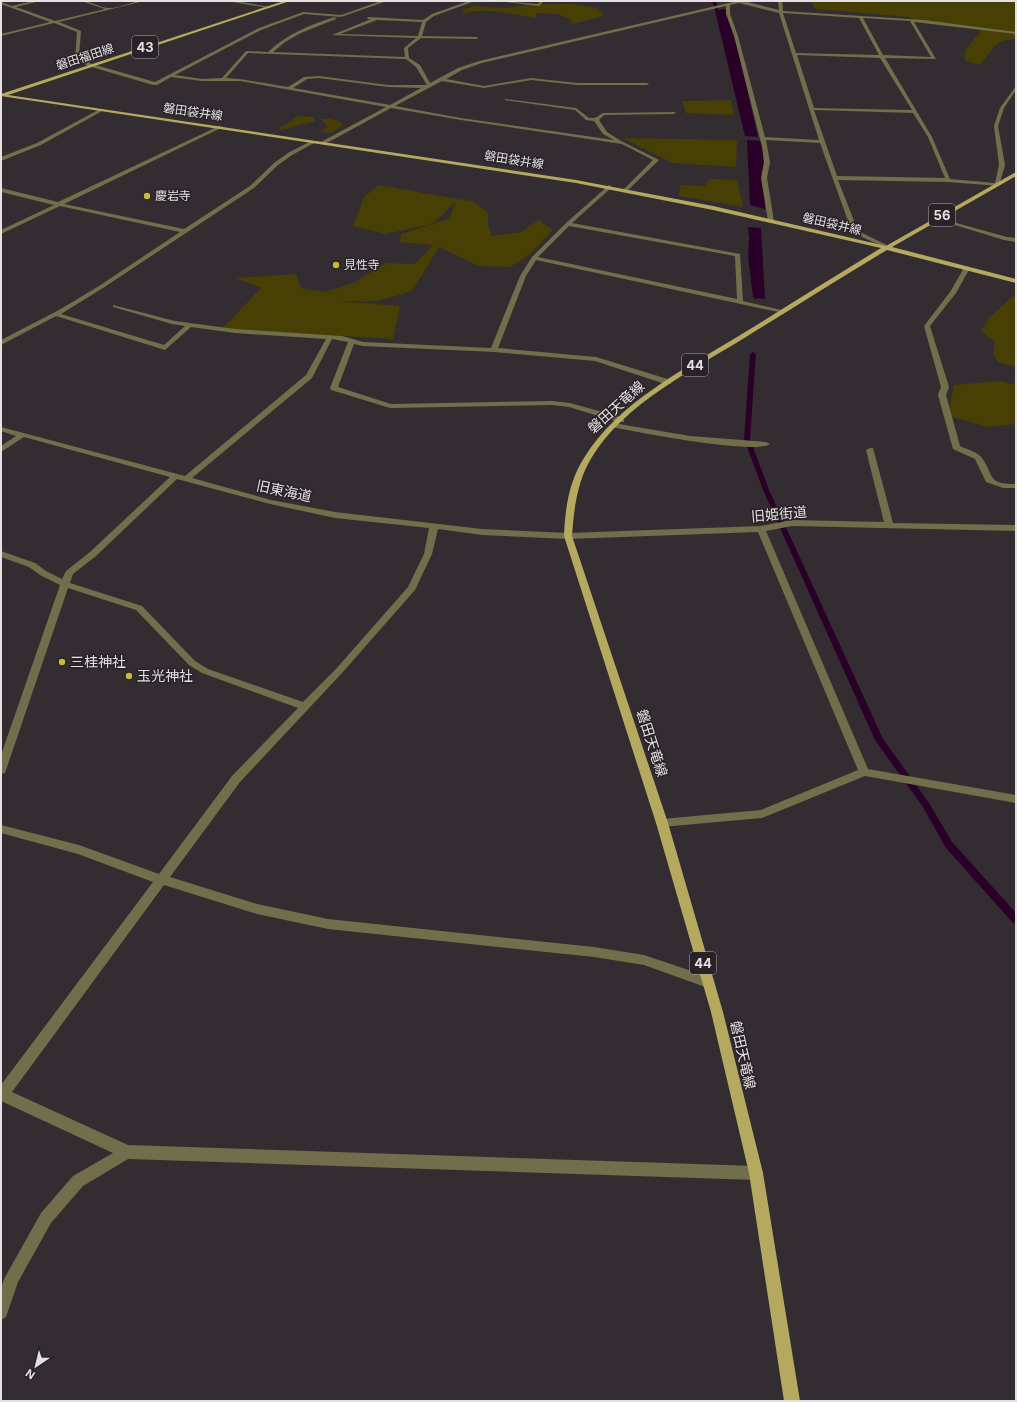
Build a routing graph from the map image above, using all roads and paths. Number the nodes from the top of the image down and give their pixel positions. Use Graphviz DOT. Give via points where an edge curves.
graph roads {
  1 [pos="38,1"];
  2 [pos="83,1"];
  3 [pos="142,1"];
  4 [pos="229,1"];
  5 [pos="288,1"];
  6 [pos="384,1"];
  7 [pos="473,1"];
  8 [pos="501,1"];
  9 [pos="542,1"];
  10 [pos="740,1"];
  11 [pos="780,1"];
  12 [pos="1,3"];
  13 [pos="726,5"];
  14 [pos="12,7"];
  15 [pos="268,7"];
  16 [pos="109,9"];
  17 [pos="1,10"];
  18 [pos="781,12"];
  19 [pos="348,14"];
  20 [pos="355,15"];
  21 [pos="341,16"];
  22 [pos="362,16"];
  23 [pos="860,16"];
  24 [pos="375,19"];
  25 [pos="911,20"];
  26 [pos="424,21"];
  27 [pos="54,23"];
  28 [pos="8,29"];
  29 [pos="15,32"];
  30 [pos="1016,32"];
  31 [pos="1,35"];
  32 [pos="420,37"];
  33 [pos="477,38"];
  34 [pos="269,53"];
  35 [pos="795,54"];
  36 [pos="882,57"];
  37 [pos="408,58"];
  38 [pos="90,65"];
  39 [pos="171,76"];
  40 [pos="223,79"];
  41 [pos="441,79"];
  42 [pos="647,84"];
  43 [pos="427,86"];
  44 [pos="1016,87"];
  45 [pos="288,89"];
  46 [pos="2,95"];
  47 [pos="506,100"];
  48 [pos="389,106"];
  49 [pos="812,109"];
  50 [pos="102,110"];
  51 [pos="915,112"];
  52 [pos="674,113"];
  53 [pos="596,120"];
  54 [pos="221,128"];
  55 [pos="762,138"];
  56 [pos="313,142"];
  57 [pos="822,142"];
  58 [pos="323,143"];
  59 [pos="623,143"];
  60 [pos="1,159"];
  61 [pos="1016,174"];
  62 [pos="836,178"];
  63 [pos="948,180"];
  64 [pos="997,185"];
  65 [pos="609,187"];
  66 [pos="1,190"];
  67 [pos="626,190"];
  68 [pos="62,205"];
  69 [pos="937,218"];
  70 [pos="771,221"];
  71 [pos="568,224"];
  72 [pos="184,230"];
  73 [pos="1,232"];
  74 [pos="1016,240"];
  75 [pos="887,248"];
  76 [pos="534,258"];
  77 [pos="967,268"];
  78 [pos="1016,281"];
  79 [pos="740,301"];
  80 [pos="115,306"];
  81 [pos="783,311"];
  82 [pos="56,314"];
  83 [pos="190,325"];
  84 [pos="330,337"];
  85 [pos="352,341"];
  86 [pos="1,343"];
  87 [pos="494,350"];
  88 [pos="668,382"];
  89 [pos="618,422"];
  90 [pos="1,429"];
  91 [pos="22,435"];
  92 [pos="766,444"];
  93 [pos="1,450"];
  94 [pos="870,450"];
  95 [pos="175,477"];
  96 [pos="185,480"];
  97 [pos="1016,486"];
  98 [pos="889,525"];
  99 [pos="434,527"];
  100 [pos="1016,528"];
  101 [pos="761,529"];
  102 [pos="568,536"];
  103 [pos="1,554"];
  104 [pos="65,584"];
  105 [pos="305,707"];
  106 [pos="1,770"];
  107 [pos="864,772"];
  108 [pos="1016,800"];
  109 [pos="662,824"];
  110 [pos="1,829"];
  111 [pos="162,880"];
  112 [pos="708,982"];
  113 [pos="2,1095"];
  114 [pos="127,1152"];
  115 [pos="756,1173"];
  116 [pos="1,1312"];
  117 [pos="792,1401"];
  1 -- 14 [label="street"];
  2 -- 16 [label="street"];
  3 -- 16 [label="street"];
  4 -- 15 [label="street"];
  5 -- 15 [label="main road, 磐田福田線 / 43"];
  6 -- 19 [label="street"];
  7 -- 26 [label="street"];
  8 -- 9 [label="street" via="539,5"];
  10 -- 13 [label="street"];
  10 -- 18 [label="street"];
  11 -- 18 [label="street"];
  12 -- 14 [label="street"];
  13 -- 41 [label="street" via="481,62"];
  13 -- 55 [label="street"];
  14 -- 17 [label="street"];
  14 -- 27 [label="street"];
  15 -- 38 [label="main road, 磐田福田線 / 43"];
  16 -- 27 [label="street"];
  18 -- 23 [label="street"];
  18 -- 35 [label="street"];
  19 -- 20 [label="street"];
  19 -- 21 [label="street"];
  21 -- 34 [label="street" via="311,26 277,45"];
  21 -- 39 [label="street" via="304,13 260,29"];
  22 -- 24 [label="street"];
  23 -- 25 [label="street"];
  23 -- 36 [label="street"];
  24 -- 26 [label="street"];
  24 -- 32 [label="street" via="334,36"];
  25 -- 30 [label="street"];
  25 -- 36 [label="street" via="934,58"];
  26 -- 32 [label="street"];
  27 -- 29 [label="street"];
  27 -- 38 [label="street" via="79,31 77,58"];
  28 -- 29 [label="street"];
  29 -- 31 [label="street"];
  32 -- 33 [label="street"];
  32 -- 37 [label="street" via="406,48"];
  34 -- 37 [label="street"];
  34 -- 40 [label="street" via="247,52"];
  35 -- 36 [label="street"];
  35 -- 49 [label="street"];
  36 -- 51 [label="street"];
  37 -- 43 [label="street" via="418,66"];
  38 -- 39 [label="street" via="155,84"];
  38 -- 46 [label="main road, 磐田福田線 / 43"];
  39 -- 40 [label="street" via="202,80"];
  40 -- 45 [label="street"];
  41 -- 42 [label="street" via="484,88 532,79 577,84"];
  41 -- 43 [label="street"];
  43 -- 45 [label="street" via="388,86 319,77 306,78"];
  43 -- 48 [label="street"];
  44 -- 64 [label="street" via="1002,108 996,126 1002,165"];
  45 -- 48 [label="street"];
  46 -- 50 [label="main road, 磐田袋井線"];
  47 -- 53 [label="street" via="576,110 588,119"];
  48 -- 58 [label="street"];
  48 -- 59 [label="street"];
  49 -- 51 [label="street"];
  49 -- 57 [label="street"];
  50 -- 54 [label="main road, 磐田袋井線"];
  50 -- 60 [label="street" via="39,144"];
  51 -- 63 [label="street" via="930,137"];
  52 -- 53 [label="street" via="603,114"];
  53 -- 59 [label="street" via="605,133"];
  54 -- 56 [label="main road, 磐田袋井線"];
  54 -- 68 [label="street"];
  55 -- 57 [label="street"];
  55 -- 70 [label="street" via="767,162 764,178"];
  56 -- 58 [label="main road, 磐田袋井線"];
  56 -- 72 [label="street" via="290,154 252,187"];
  57 -- 62 [label="street"];
  58 -- 65 [label="main road, 磐田袋井線"];
  59 -- 67 [label="street" via="656,160"];
  61 -- 64 [label="main road, 56"];
  62 -- 63 [label="street"];
  62 -- 75 [label="street" via="855,232"];
  63 -- 64 [label="street"];
  64 -- 69 [label="main road, 56"];
  65 -- 67 [label="main road, 磐田袋井線"];
  65 -- 71 [label="street"];
  66 -- 68 [label="street"];
  67 -- 70 [label="main road, 磐田袋井線"];
  68 -- 72 [label="street"];
  68 -- 73 [label="street"];
  69 -- 74 [label="street"];
  69 -- 75 [label="main road, 56"];
  70 -- 75 [label="main road, 磐田袋井線"];
  71 -- 76 [label="street"];
  71 -- 79 [label="street" via="738,255"];
  72 -- 82 [label="street" via="101,287"];
  75 -- 77 [label="main road, 磐田袋井線"];
  75 -- 81 [label="main road, 磐田天竜線 / 44"];
  76 -- 79 [label="street"];
  76 -- 87 [label="street" via="523,276"];
  77 -- 78 [label="main road, 磐田袋井線"];
  77 -- 97 [label="street" via="953,293 927,326 944,387 942,395 956,447 978,458 989,480 1003,486"];
  79 -- 81 [label="street"];
  80 -- 83 [label="street"];
  81 -- 88 [label="main road, 磐田天竜線 / 44"];
  82 -- 83 [label="street" via="165,348"];
  82 -- 86 [label="street"];
  83 -- 84 [label="street" via="235,331"];
  84 -- 85 [label="street"];
  84 -- 96 [label="street" via="308,376"];
  85 -- 87 [label="street" via="363,344"];
  85 -- 89 [label="street" via="334,388 390,406 552,403 570,405"];
  87 -- 88 [label="street" via="596,359"];
  88 -- 89 [label="main road, 磐田天竜線 / 44"];
  89 -- 92 [label="street" via="654,434 686,439"];
  89 -- 102 [label="main road, 磐田天竜線 / 44" via="593,449 583,467 569,510"];
  90 -- 91 [label="street, 旧東海道"];
  91 -- 93 [label="street"];
  91 -- 95 [label="street, 旧東海道"];
  94 -- 98 [label="street"];
  95 -- 96 [label="street, 旧東海道"];
  95 -- 104 [label="street" via="93,554 69,573"];
  96 -- 99 [label="street, 旧東海道" via="270,502 335,515"];
  98 -- 100 [label="street, 旧姫街道"];
  98 -- 101 [label="street, 旧姫街道" via="792,523"];
  99 -- 102 [label="street, 旧東海道"];
  99 -- 105 [label="street" via="428,554 412,588"];
  101 -- 102 [label="street, 旧姫街道"];
  101 -- 107 [label="street"];
  102 -- 109 [label="main road, 磐田天竜線 / 44"];
  103 -- 104 [label="street" via="32,565"];
  104 -- 105 [label="street" via="139,608 192,663 205,671"];
  104 -- 106 [label="street"];
  105 -- 111 [label="street" via="236,779"];
  107 -- 108 [label="street"];
  107 -- 109 [label="street" via="762,814"];
  109 -- 112 [label="main road, 磐田天竜線 / 44"];
  110 -- 111 [label="street" via="80,850"];
  111 -- 112 [label="street" via="257,909 328,924 594,952 644,960"];
  111 -- 113 [label="street"];
  112 -- 115 [label="main road, 磐田天竜線 / 44"];
  113 -- 114 [label="street"];
  114 -- 115 [label="street"];
  114 -- 116 [label="street" via="78,1181 46,1218 12,1279"];
  115 -- 117 [label="main road, 磐田天竜線 / 44"];
}
